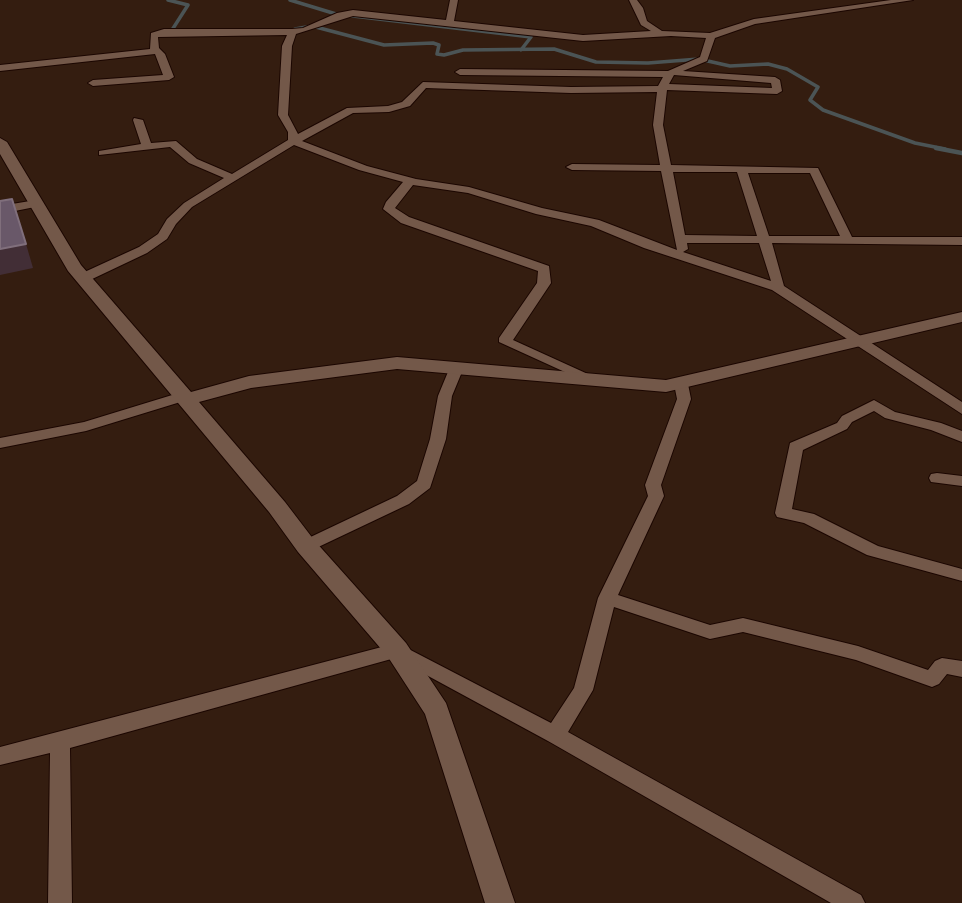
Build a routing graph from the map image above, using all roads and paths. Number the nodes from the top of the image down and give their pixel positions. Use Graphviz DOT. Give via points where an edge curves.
graph roads {
  1 [pos="454,0"];
  2 [pos="633,0"];
  3 [pos="909,0"];
  4 [pos="449,25"];
  5 [pos="292,32"];
  6 [pos="661,34"];
  7 [pos="711,36"];
  8 [pos="158,51"];
  9 [pos="0,68"];
  10 [pos="460,72"];
  11 [pos="671,74"];
  12 [pos="93,83"];
  13 [pos="662,88"];
  14 [pos="138,120"];
  15 [pos="293,141"];
  16 [pos="0,142"];
  17 [pos="146,147"];
  18 [pos="103,153"];
  19 [pos="572,167"];
  20 [pos="667,168"];
  21 [pos="741,169"];
  22 [pos="232,177"];
  23 [pos="410,181"];
  24 [pos="36,204"];
  25 [pos="0,210"];
  26 [pos="681,239"];
  27 [pos="765,240"];
  28 [pos="962,241"];
  29 [pos="848,242"];
  30 [pos="682,255"];
  31 [pos="83,278"];
  32 [pos="778,286"];
  33 [pos="962,317"];
  34 [pos="860,341"];
  35 [pos="457,367"];
  36 [pos="600,382"];
  37 [pos="681,384"];
  38 [pos="184,399"];
  39 [pos="962,409"];
  40 [pos="962,437"];
  41 [pos="0,443"];
  42 [pos="937,478"];
  43 [pos="962,481"];
  44 [pos="306,546"];
  45 [pos="962,575"];
  46 [pos="607,598"];
  47 [pos="397,650"];
  48 [pos="962,668"];
  49 [pos="555,734"];
  50 [pos="60,742"];
  51 [pos="0,756"];
  52 [pos="60,903"];
  53 [pos="500,903"];
  54 [pos="853,903"];
  1 -- 4 [label="street"];
  2 -- 6 [label="street" via="644,23"];
  3 -- 7 [label="street" via="754,22"];
  4 -- 5 [label="street" via="353,13"];
  4 -- 6 [label="street" via="583,37"];
  5 -- 8 [label="street" via="164,32 154,35"];
  5 -- 15 [label="street" via="283,115"];
  6 -- 7 [label="street"];
  7 -- 11 [label="street" via="704,59"];
  8 -- 9 [label="street"];
  8 -- 12 [label="street" via="169,77"];
  10 -- 11 [label="street"];
  11 -- 13 [label="street"];
  11 -- 13 [label="street" via="757,77 775,80 777,91"];
  13 -- 15 [label="street" via="423,85 406,104 351,110"];
  13 -- 20 [label="street" via="658,125"];
  14 -- 17 [label="street"];
  15 -- 22 [label="street"];
  15 -- 23 [label="street"];
  16 -- 24 [label="street"];
  17 -- 18 [label="street"];
  17 -- 22 [label="street" via="172,143 192,161"];
  19 -- 20 [label="street"];
  20 -- 21 [label="street"];
  20 -- 26 [label="street"];
  21 -- 27 [label="street"];
  21 -- 29 [label="street" via="814,170"];
  22 -- 31 [label="street" via="180,211 163,236 143,250"];
  23 -- 30 [label="street" via="469,190 595,223"];
  23 -- 36 [label="street" via="390,204 405,220 544,269 544,283 506,342"];
  24 -- 25 [label="street"];
  24 -- 31 [label="street"];
  26 -- 27 [label="street"];
  26 -- 30 [label="street"];
  27 -- 29 [label="street"];
  27 -- 32 [label="street"];
  28 -- 29 [label="street"];
  30 -- 32 [label="street"];
  31 -- 38 [label="street"];
  32 -- 34 [label="street"];
  33 -- 34 [label="street"];
  34 -- 37 [label="street"];
  34 -- 39 [label="street"];
  35 -- 36 [label="street"];
  35 -- 38 [label="street" via="397,363 248,382"];
  35 -- 44 [label="street" via="424,484 403,500"];
  36 -- 37 [label="street"];
  37 -- 46 [label="street" via="684,399 653,485 656,496"];
  38 -- 41 [label="street"];
  38 -- 44 [label="street"];
  40 -- 45 [label="street" via="890,415 874,405 796,447 783,513 808,519 873,551"];
  42 -- 43 [label="street"];
  44 -- 47 [label="street"];
  46 -- 48 [label="street" via="710,632 743,625 858,653 933,679 942,666"];
  46 -- 49 [label="street" via="583,690"];
  47 -- 49 [label="street"];
  47 -- 50 [label="street"];
  47 -- 53 [label="street" via="437,711"];
  49 -- 54 [label="street"];
  50 -- 51 [label="street"];
  50 -- 52 [label="street"];
}
